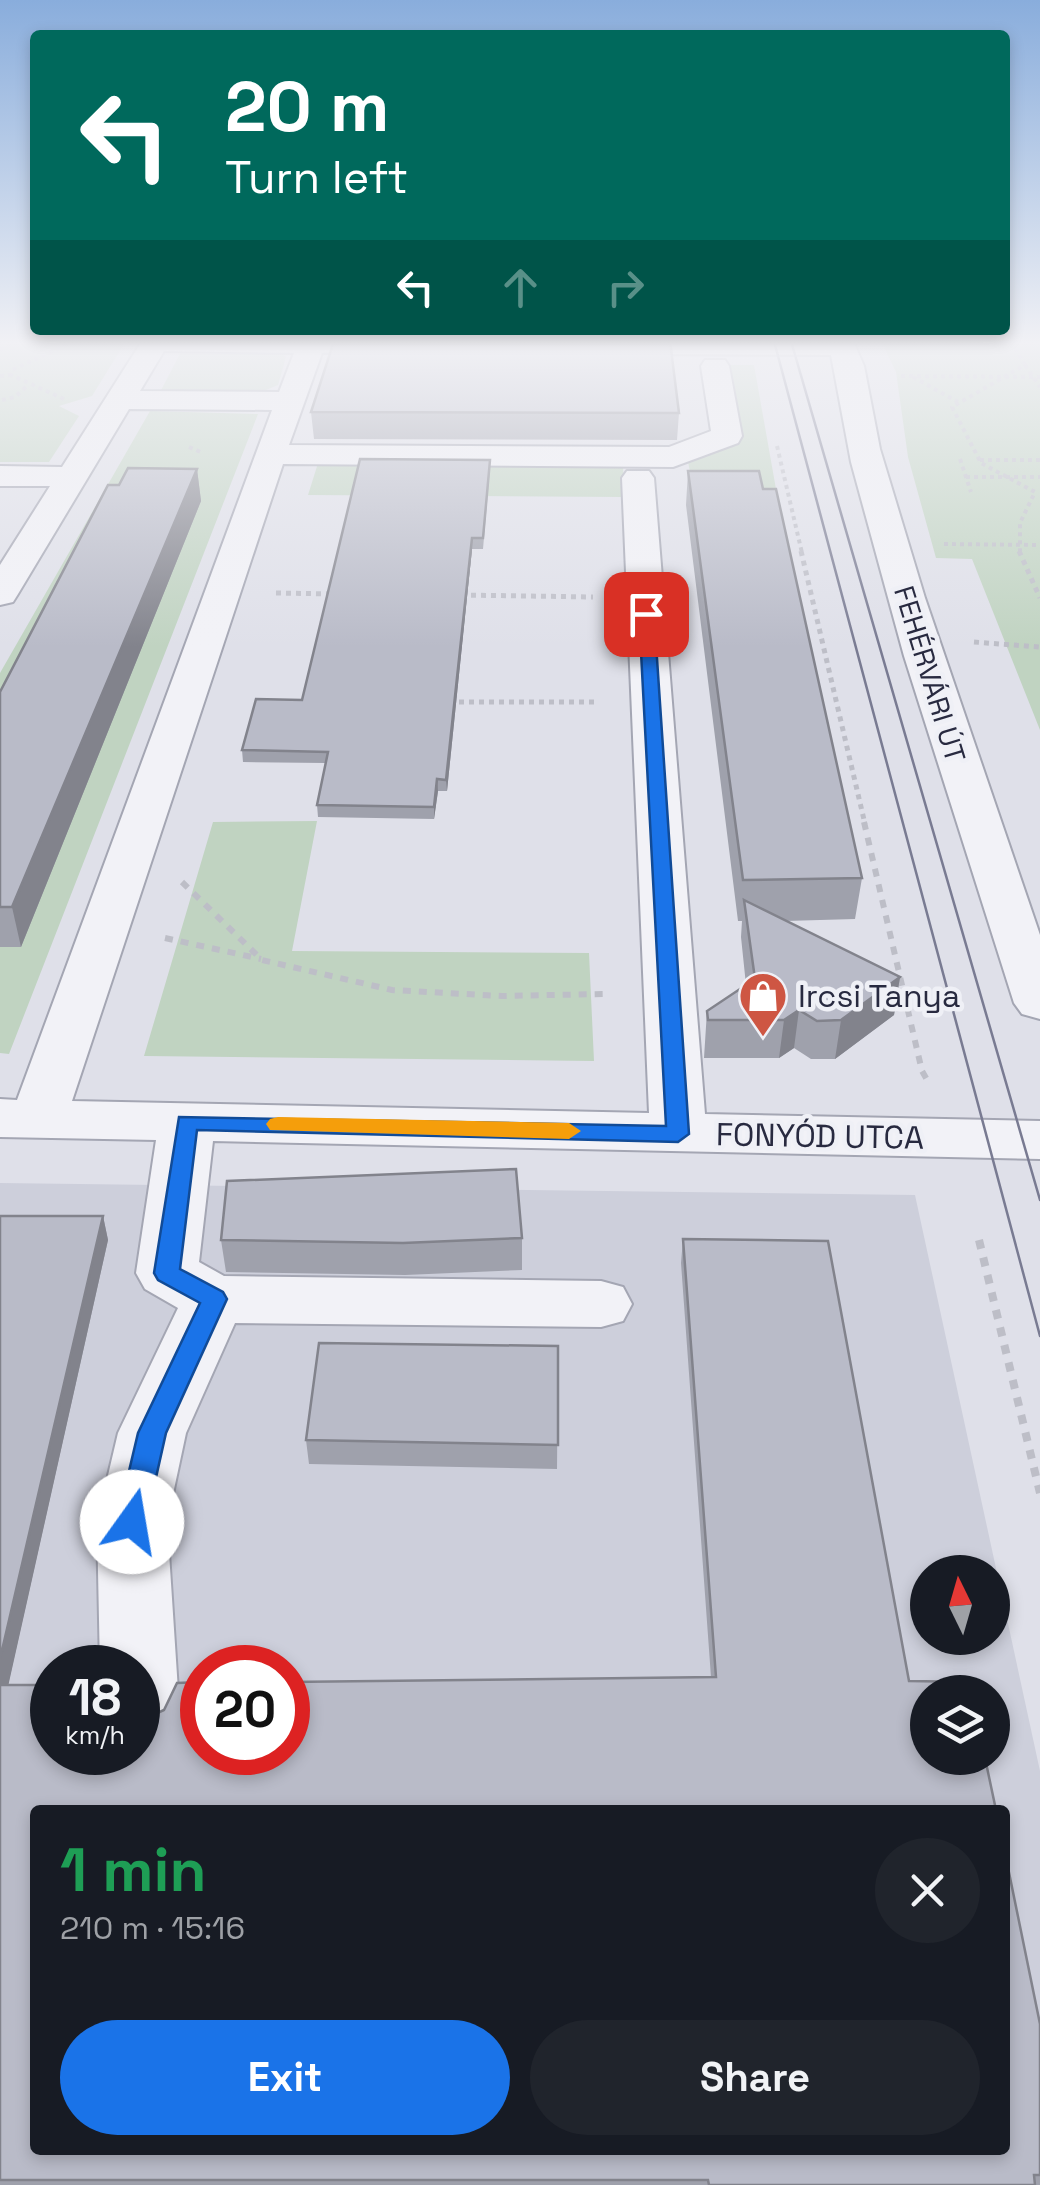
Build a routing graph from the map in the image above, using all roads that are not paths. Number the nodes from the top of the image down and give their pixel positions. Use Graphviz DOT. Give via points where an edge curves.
graph roads {
  1 [pos="95,443"];
  2 [pos="276,443"];
  3 [pos="709,443"];
  4 [pos="863,443"];
  5 [pos="272,454"];
  6 [pos="0,476"];
  7 [pos="74,477"];
  8 [pos="638,478"];
  9 [pos="0,594"];
  10 [pos="1040,1003"];
  11 [pos="19,1118"];
  12 [pos="187,1122"];
  13 [pos="678,1134"];
  14 [pos="1040,1140"];
  15 [pos="214,1299"];
  16 [pos="601,1304"];
  17 [pos="137,1645"];
  1 -- 7 [label="street"];
  2 -- 5 [label="street"];
  3 -- 5 [label="street" via="673,457"];
  4 -- 10 [label="street, FEHÉRVÁRI ÚT" via="940,713"];
  5 -- 11 [label="street"];
  6 -- 7 [label="street"];
  7 -- 9 [label="street"];
  8 -- 13 [label="street"];
  11 -- 12 [label="street, FONYÓD UTCA"];
  12 -- 13 [label="street, FONYÓD UTCA"];
  12 -- 15 [label="street" via="167,1273"];
  13 -- 14 [label="street, FONYÓD UTCA"];
  15 -- 16 [label="street"];
  15 -- 17 [label="street" via="152,1433 132,1522"];
}
